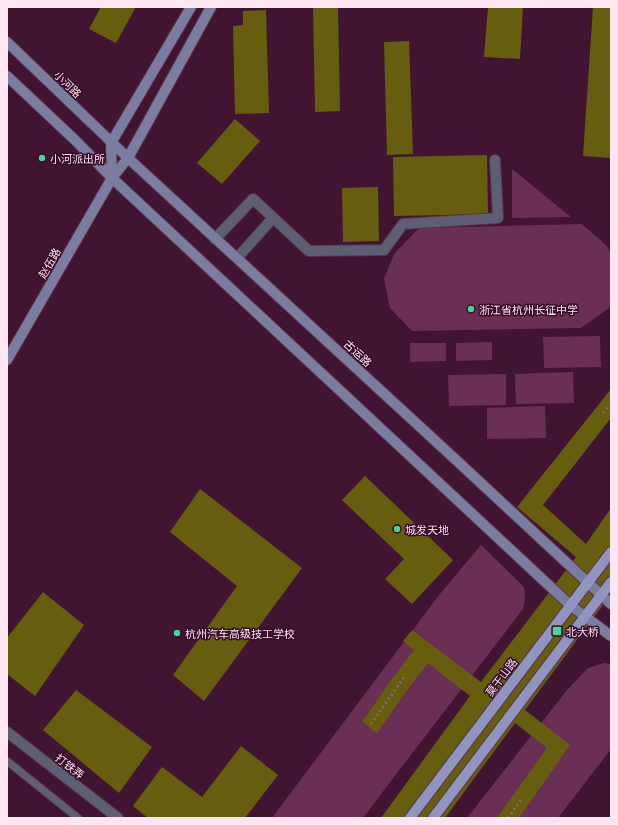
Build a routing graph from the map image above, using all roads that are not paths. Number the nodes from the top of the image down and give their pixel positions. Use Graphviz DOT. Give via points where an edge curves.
graph roads {
  1 [pos="191,7"];
  2 [pos="211,7"];
  3 [pos="7,42"];
  4 [pos="7,76"];
  5 [pos="111,143"];
  6 [pos="128,158"];
  7 [pos="495,160"];
  8 [pos="112,178"];
  9 [pos="273,218"];
  10 [pos="215,239"];
  11 [pos="237,258"];
  12 [pos="7,360"];
  13 [pos="611,552"];
  14 [pos="588,582"];
  15 [pos="611,582"];
  16 [pos="602,595"];
  17 [pos="611,604"];
  18 [pos="570,605"];
  19 [pos="585,617"];
  20 [pos="611,636"];
  21 [pos="7,732"];
  22 [pos="7,761"];
  23 [pos="78,818"];
  24 [pos="118,818"];
  25 [pos="410,818"];
  26 [pos="433,818"];
  1 -- 5 [label="main road"];
  2 -- 6 [label="main road, 赵伍路"];
  3 -- 5 [label="main road, 小河路"];
  4 -- 8 [label="main road"];
  5 -- 6 [label="main road, 古运路"];
  5 -- 8 [label="main road"];
  6 -- 8 [label="main road, 赵伍路"];
  6 -- 10 [label="main road, 古运路"];
  7 -- 9 [label="street" via="498,218 403,224 384,250 309,252"];
  8 -- 12 [label="main road, 赵伍路"];
  8 -- 18 [label="main road"];
  9 -- 10 [label="street" via="253,199"];
  9 -- 11 [label="street"];
  10 -- 11 [label="main road, 古运路"];
  11 -- 14 [label="main road, 古运路"];
  13 -- 14 [label="main road, 莫干山路"];
  14 -- 16 [label="main road, 古运路"];
  14 -- 18 [label="main road, 莫干山路"];
  15 -- 16 [label="main road"];
  16 -- 17 [label="main road, 古运路"];
  16 -- 19 [label="main road"];
  18 -- 19 [label="main road"];
  18 -- 25 [label="main road, 莫干山路"];
  19 -- 20 [label="main road"];
  19 -- 26 [label="main road"];
  21 -- 24 [label="street, 打铁弄"];
  22 -- 23 [label="lane"];
}
